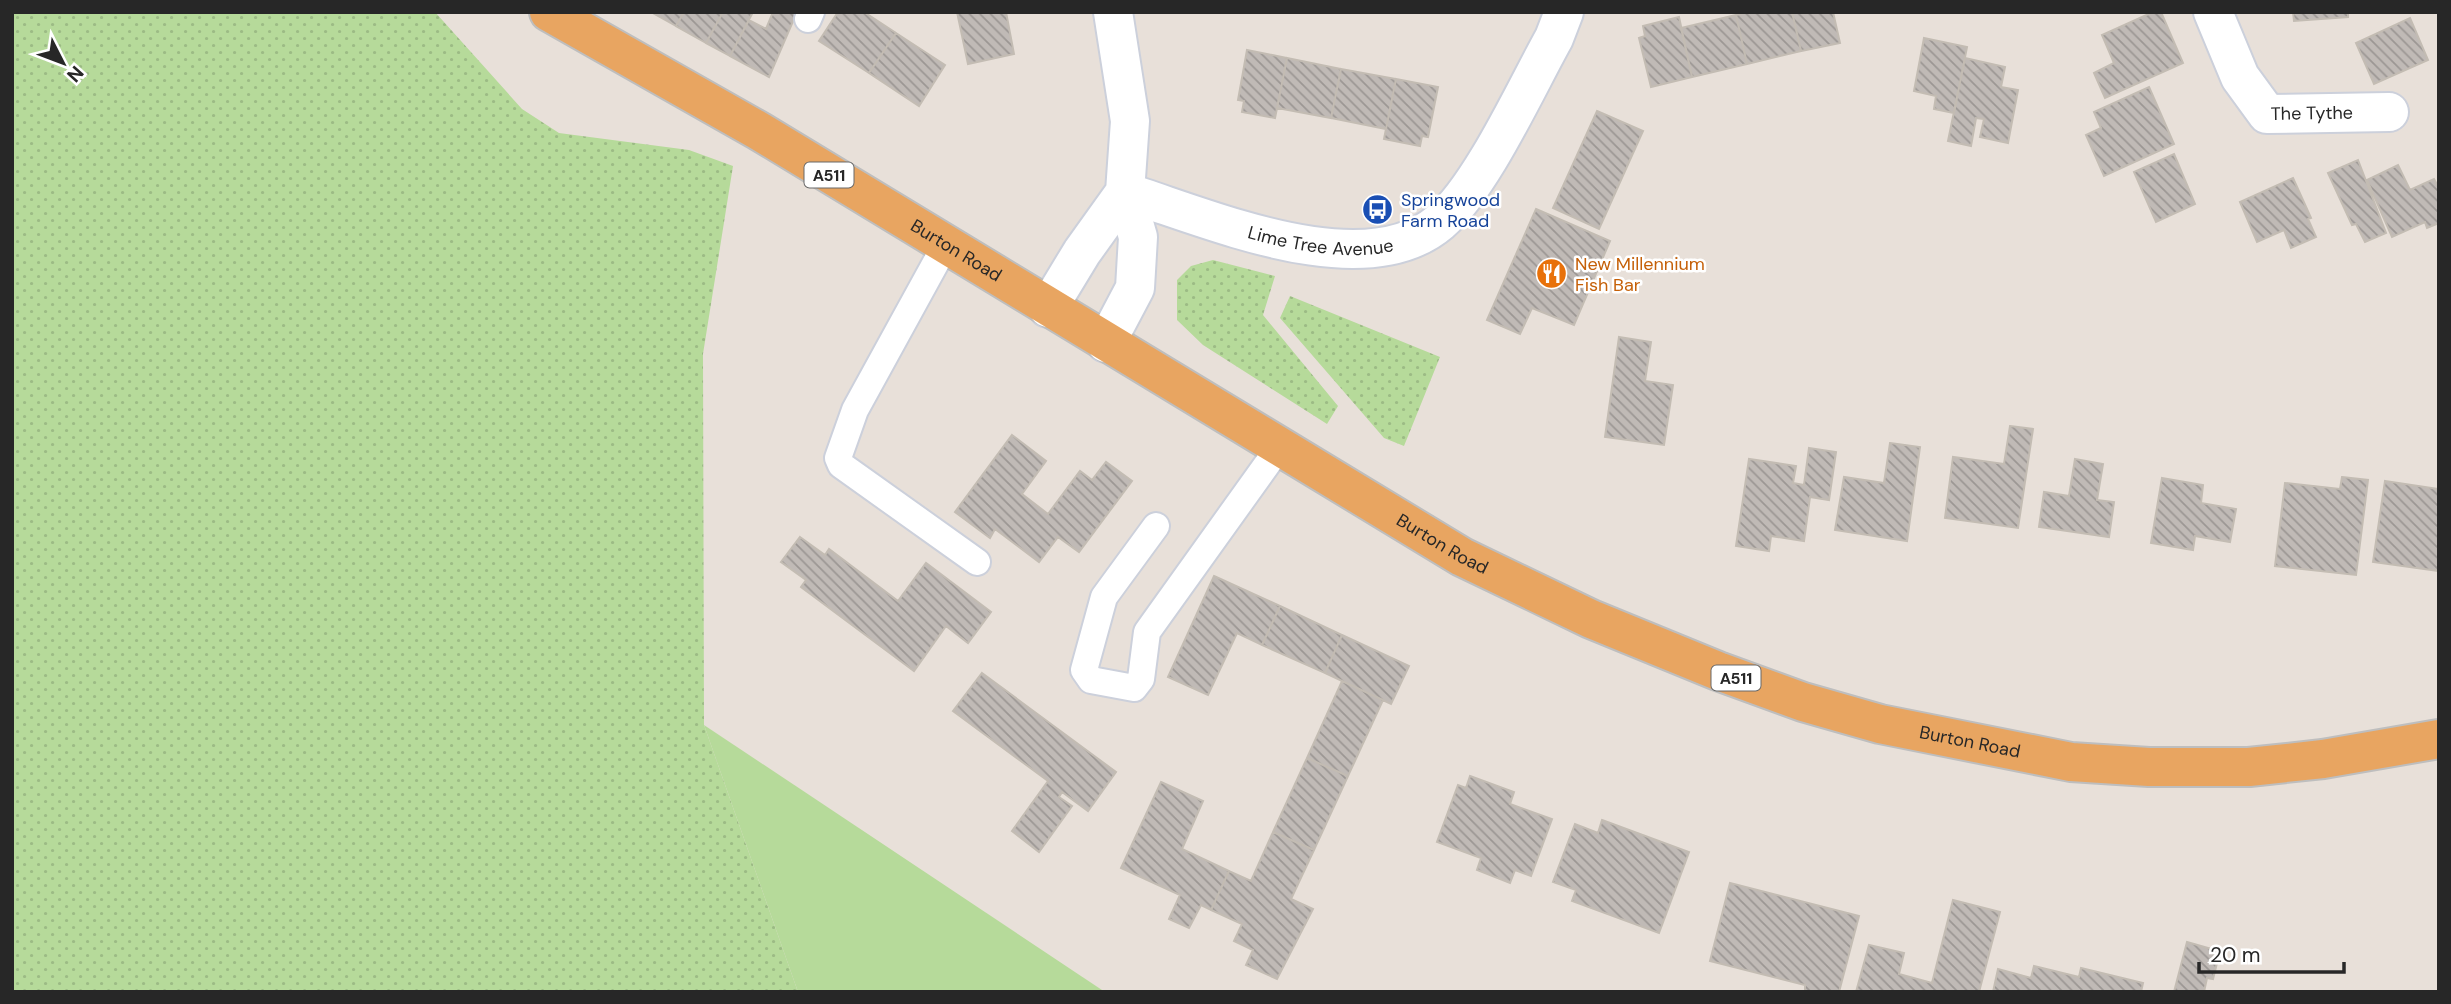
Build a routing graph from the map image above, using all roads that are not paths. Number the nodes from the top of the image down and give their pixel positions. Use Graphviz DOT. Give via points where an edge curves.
graph roads {
  1 [pos="549,12"];
  2 [pos="1113,12"];
  3 [pos="1564,12"];
  4 [pos="2213,12"];
  5 [pos="2389,112"];
  6 [pos="1125,192"];
  7 [pos="945,246"];
  8 [pos="1048,308"];
  9 [pos="1106,342"];
  10 [pos="1278,449"];
  11 [pos="1156,526"];
  12 [pos="977,562"];
  13 [pos="2439,739"];
  1 -- 7 [label="highway, Burton Road / A511" via="759,131"];
  2 -- 6 [label="street" via="1130,121"];
  3 -- 6 [label="street, Lime Tree Avenue" via="1470,188 1440,222 1406,243 1366,251 1290,243"];
  4 -- 5 [label="street, The Tythe" via="2240,77 2267,114"];
  6 -- 8 [label="street"];
  6 -- 9 [label="street" via="1138,237 1135,288"];
  7 -- 8 [label="highway, Burton Road / A511"];
  7 -- 12 [label="lane" via="855,410 838,458 841,465"];
  8 -- 9 [label="highway, Burton Road / A511"];
  9 -- 10 [label="highway, Burton Road / A511"];
  10 -- 11 [label="lane" via="1147,632 1141,679 1134,688 1091,680 1084,670 1104,597"];
  10 -- 13 [label="highway, Burton Road / A511" via="1462,557 1591,620 1791,698 1880,724 2071,761 2149,767 2249,767"];
}
